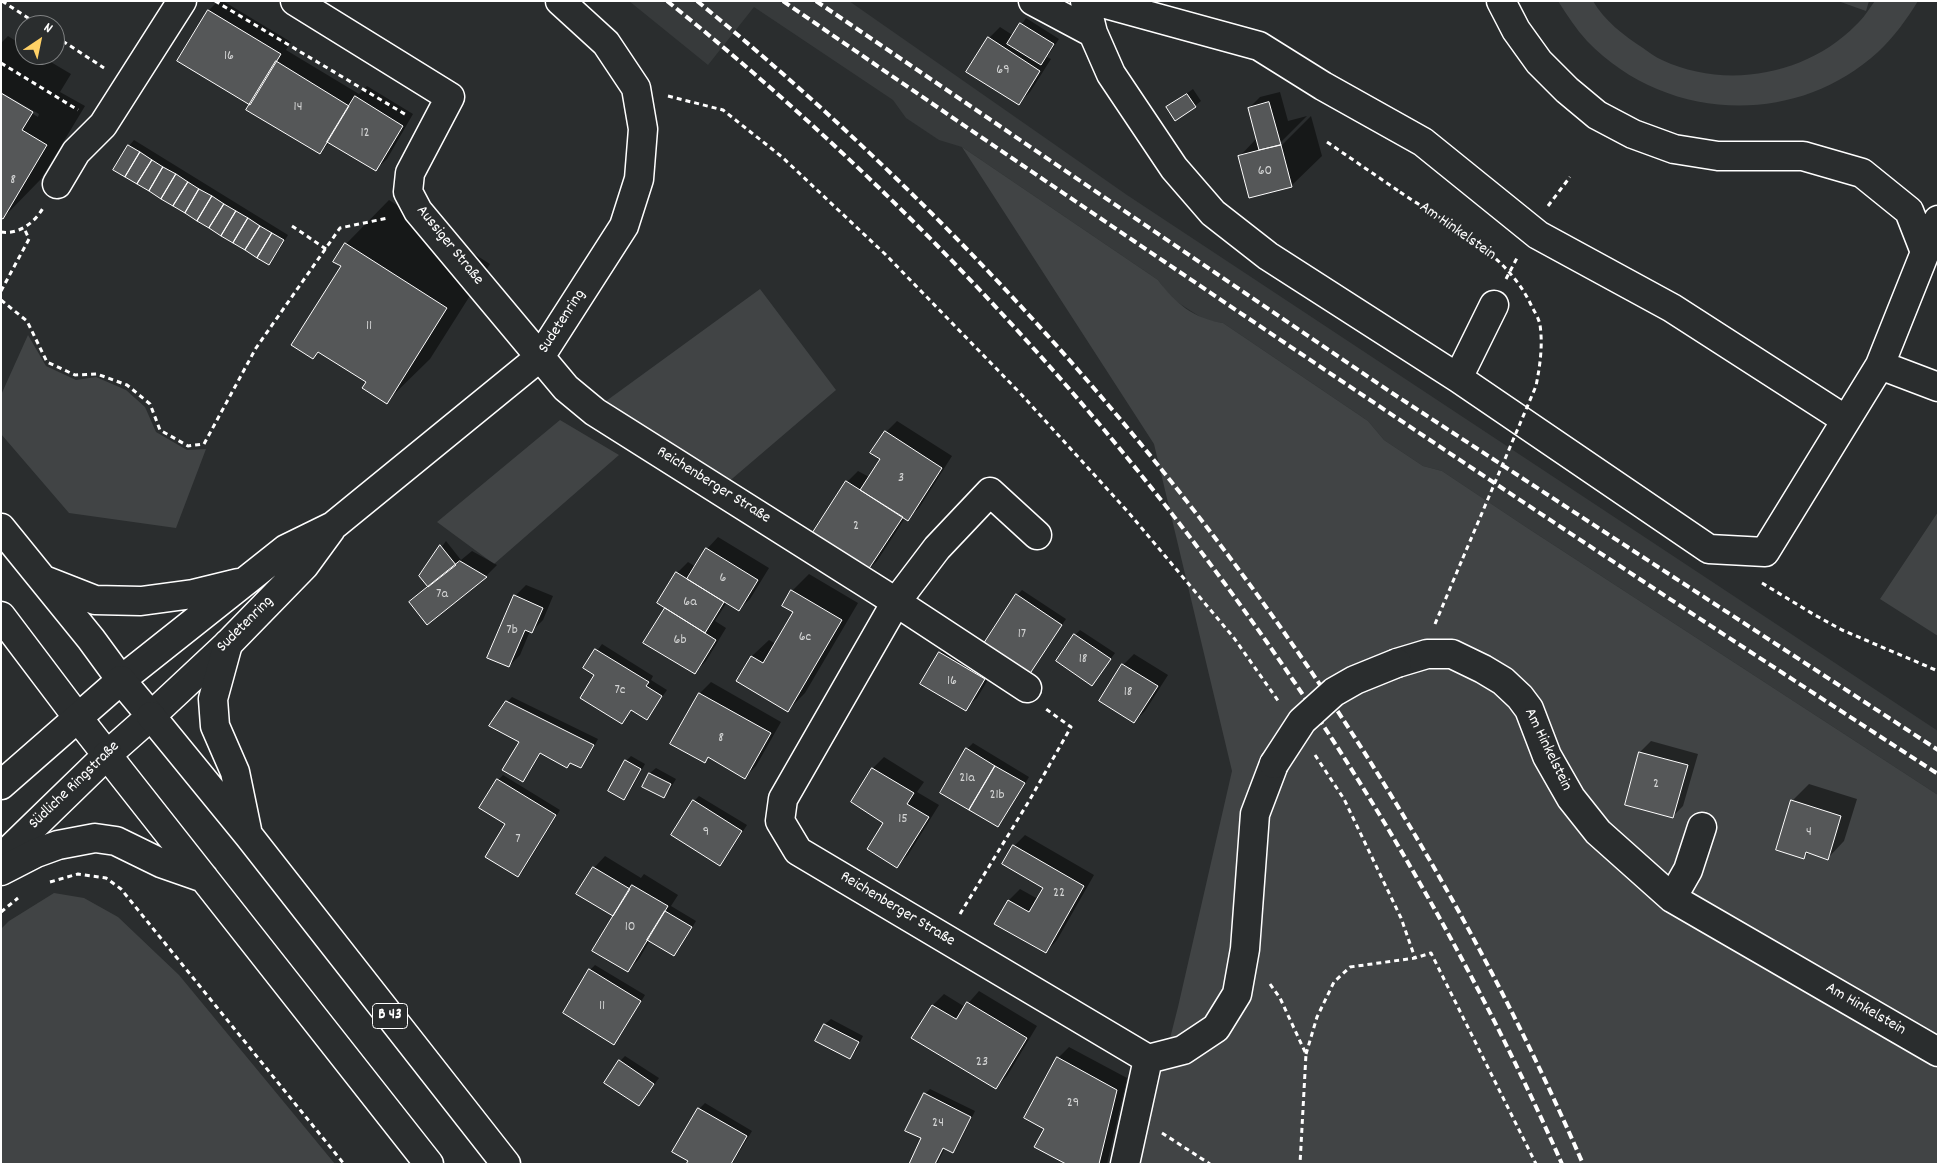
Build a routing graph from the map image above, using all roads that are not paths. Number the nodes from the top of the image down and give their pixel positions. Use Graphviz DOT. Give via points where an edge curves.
graph roads {
  1 [pos="182,1"];
  2 [pos="295,1"];
  3 [pos="560,1"];
  4 [pos="1033,1"];
  5 [pos="1085,1"];
  6 [pos="1095,1"];
  7 [pos="1501,1"];
  8 [pos="1093,33"];
  9 [pos="57,184"];
  10 [pos="1938,220"];
  11 [pos="1925,252"];
  12 [pos="1494,305"];
  13 [pos="540,357"];
  14 [pos="1880,365"];
  15 [pos="1458,378"];
  16 [pos="1938,387"];
  17 [pos="1846,420"];
  18 [pos="333,526"];
  19 [pos="1,528"];
  20 [pos="1037,534"];
  21 [pos="42,580"];
  22 [pos="244,582"];
  23 [pos="896,602"];
  24 [pos="1,616"];
  25 [pos="228,644"];
  26 [pos="121,680"];
  27 [pos="1027,688"];
  28 [pos="151,716"];
  29 [pos="78,718"];
  30 [pos="107,755"];
  31 [pos="1,785"];
  32 [pos="1702,827"];
  33 [pos="248,836"];
  34 [pos="1,858"];
  35 [pos="1,871"];
  36 [pos="204,878"];
  37 [pos="1672,898"];
  38 [pos="1938,1052"];
  39 [pos="1148,1059"];
  40 [pos="429,1164"];
  41 [pos="506,1164"];
  42 [pos="1125,1164"];
  1 -- 9 [label="main road" via="103,125 76,152"];
  2 -- 13 [label="main road, Aussiger Straße" via="450,97 410,173 408,192 418,211"];
  3 -- 13 [label="main road, Sudetenring" via="606,43 636,88 643,129 639,179 624,226"];
  4 -- 8 [label="main road"];
  5 -- 8 [label="main road"];
  6 -- 17 [label="main road" via="1259,46 1423,142 1538,235 1672,308"];
  7 -- 11 [label="main road" via="1516,30 1539,62 1597,115 1633,134 1674,149 1718,156 1803,156 1862,173 1909,211"];
  8 -- 15 [label="main road" via="1111,74 1138,117 1174,168 1213,213 1268,256"];
  10 -- 11 [label="main road"];
  11 -- 14 [label="main road"];
  12 -- 15 [label="main road"];
  13 -- 18 [label="main road, Sudetenring"];
  13 -- 23 [label="main road, Reichenberger Straße" via="566,388 595,412"];
  14 -- 16 [label="main road"];
  14 -- 17 [label="main road"];
  15 -- 17 [label="main road" via="1709,549 1765,552"];
  18 -- 22 [label="main road, Sudetenring" via="286,549"];
  18 -- 25 [label="main road, Sudetenring" via="304,566"];
  19 -- 21 [label="main road"];
  20 -- 23 [label="main road, Reichenberger Straße" via="990,492 938,548"];
  21 -- 22 [label="main road" via="95,600 141,601 193,594"];
  21 -- 26 [label="main road"];
  22 -- 26 [label="main road, Sudetenring"];
  23 -- 27 [label="main road, Reichenberger Straße"];
  23 -- 39 [label="main road, Reichenberger Straße" via="783,799 780,821 798,851"];
  24 -- 29 [label="main road"];
  25 -- 28 [label="main road, Sudetenring"];
  25 -- 33 [label="main road" via="213,699 215,726 235,772"];
  26 -- 28 [label="main road"];
  26 -- 29 [label="main road"];
  28 -- 30 [label="main road, Südliche Ringstraße"];
  28 -- 33 [label="main road, B 43"];
  29 -- 30 [label="main road"];
  29 -- 31 [label="main road"];
  30 -- 34 [label="main road, Südliche Ringstraße"];
  30 -- 36 [label="main road"];
  32 -- 37 [label="main road" via="1688,870"];
  33 -- 41 [label="main road, B 43"];
  35 -- 36 [label="main road" via="58,845 95,838 116,841 161,863"];
  36 -- 40 [label="main road"];
  37 -- 38 [label="main road, Am Hinkelstein"];
  37 -- 39 [label="main road, Am Hinkelstein, bridge" via="1598,832 1570,798 1547,756 1529,709 1503,681 1452,654 1427,654 1397,663 1334,692 1302,721 1274,764 1255,814 1245,950 1237,994 1216,1028 1184,1050"];
  39 -- 42 [label="main road"];
}
